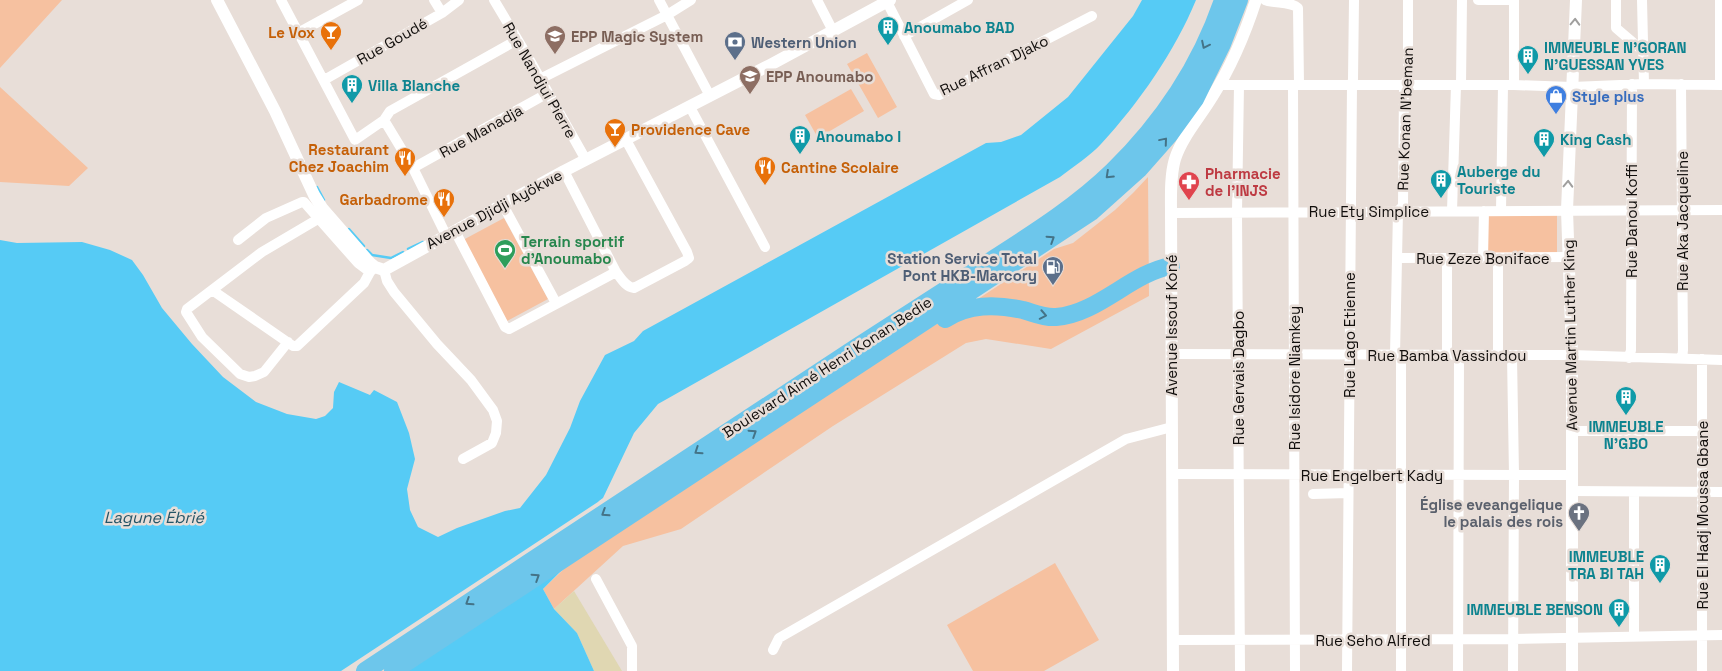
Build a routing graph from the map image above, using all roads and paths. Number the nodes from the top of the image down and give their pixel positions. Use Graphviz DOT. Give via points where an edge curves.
graph roads {
  1 [pos="217,0"];
  2 [pos="281,0"];
  3 [pos="358,0"];
  4 [pos="434,0"];
  5 [pos="459,0"];
  6 [pos="494,0"];
  7 [pos="659,0"];
  8 [pos="691,0"];
  9 [pos="817,0"];
  10 [pos="968,0"];
  11 [pos="1223,0"];
  12 [pos="1239,0"];
  13 [pos="1256,0"];
  14 [pos="1265,0"];
  15 [pos="1354,0"];
  16 [pos="1408,0"];
  17 [pos="1462,0"];
  18 [pos="1478,0"];
  19 [pos="1514,0"];
  20 [pos="1576,0"];
  21 [pos="1616,0"];
  22 [pos="1642,0"];
  23 [pos="1720,0"];
  24 [pos="888,1"];
  25 [pos="442,13"];
  26 [pos="667,15"];
  27 [pos="1092,16"];
  28 [pos="1248,25"];
  29 [pos="833,31"];
  30 [pos="298,33"];
  31 [pos="904,36"];
  32 [pos="517,40"];
  33 [pos="1642,51"];
  34 [pos="540,79"];
  35 [pos="324,80"];
  36 [pos="1632,84"];
  37 [pos="1644,84"];
  38 [pos="1681,84"];
  39 [pos="1220,85"];
  40 [pos="1238,85"];
  41 [pos="1296,85"];
  42 [pos="1352,85"];
  43 [pos="1458,85"];
  44 [pos="1503,85"];
  45 [pos="1514,85"];
  46 [pos="1721,85"];
  47 [pos="1404,86"];
  48 [pos="1572,87"];
  49 [pos="548,93"];
  50 [pos="710,96"];
  51 [pos="690,107"];
  52 [pos="384,120"];
  53 [pos="626,140"];
  54 [pos="586,160"];
  55 [pos="413,168"];
  56 [pos="564,172"];
  57 [pos="502,206"];
  58 [pos="1631,209"];
  59 [pos="1484,210"];
  60 [pos="1501,210"];
  61 [pos="1567,210"];
  62 [pos="1682,210"];
  63 [pos="1722,210"];
  64 [pos="1350,211"];
  65 [pos="1398,211"];
  66 [pos="1452,211"];
  67 [pos="1171,212"];
  68 [pos="1237,212"];
  69 [pos="1294,212"];
  70 [pos="318,219"];
  71 [pos="450,233"];
  72 [pos="238,240"];
  73 [pos="765,247"];
  74 [pos="1568,257"];
  75 [pos="1398,258"];
  76 [pos="1447,258"];
  77 [pos="1483,258"];
  78 [pos="1498,258"];
  79 [pos="1171,266"];
  80 [pos="377,270"];
  81 [pos="616,272"];
  82 [pos="212,290"];
  83 [pos="556,304"];
  84 [pos="288,342"];
  85 [pos="1172,354"];
  86 [pos="1238,355"];
  87 [pos="1294,355"];
  88 [pos="1349,355"];
  89 [pos="1398,355"];
  90 [pos="1572,355"];
  91 [pos="1447,356"];
  92 [pos="1459,356"];
  93 [pos="1498,356"];
  94 [pos="1512,356"];
  95 [pos="1629,358"];
  96 [pos="1682,358"];
  97 [pos="1702,359"];
  98 [pos="1722,360"];
  99 [pos="864,361"];
  100 [pos="1172,426"];
  101 [pos="1572,431"];
  102 [pos="1702,431"];
  103 [pos="463,459"];
  104 [pos="1172,474"];
  105 [pos="1238,474"];
  106 [pos="1294,474"];
  107 [pos="1348,474"];
  108 [pos="1401,474"];
  109 [pos="1459,475"];
  110 [pos="1514,475"];
  111 [pos="1572,475"];
  112 [pos="1572,491"];
  113 [pos="650,492"];
  114 [pos="1634,492"];
  115 [pos="1702,492"];
  116 [pos="1722,492"];
  117 [pos="1348,493"];
  118 [pos="1313,494"];
  119 [pos="596,579"];
  120 [pos="1702,635"];
  121 [pos="1722,635"];
  122 [pos="1634,637"];
  123 [pos="1572,638"];
  124 [pos="1458,639"];
  125 [pos="1173,640"];
  126 [pos="1239,640"];
  127 [pos="1294,640"];
  128 [pos="1347,640"];
  129 [pos="1401,640"];
  130 [pos="1513,640"];
  131 [pos="773,650"];
  132 [pos="365,671"];
  133 [pos="393,671"];
  134 [pos="632,671"];
  135 [pos="1173,671"];
  136 [pos="1240,671"];
  137 [pos="1295,671"];
  138 [pos="1347,671"];
  139 [pos="1401,671"];
  140 [pos="1458,671"];
  141 [pos="1513,671"];
  142 [pos="1572,671"];
  143 [pos="1702,671"];
  1 -- 80 [label="street" via="314,195"];
  2 -- 30 [label="street"];
  3 -- 30 [label="street"];
  4 -- 25 [label="street"];
  5 -- 25 [label="street, Rue Goudé"];
  6 -- 32 [label="street, Rue Nandjui Pierre"];
  7 -- 26 [label="street"];
  8 -- 26 [label="street"];
  9 -- 29 [label="street"];
  10 -- 31 [label="street"];
  11 -- 113 [label="highway, Boulevard Aimé Henri Konan Bedie, one-way" via="1194,66 1170,105 1140,142 1095,187 1038,230"];
  99 -- 12 [label="highway, Boulevard Aimé Henri Konan Bedie, one-way" via="1071,226 1124,184 1164,141 1195,98 1222,44"];
  13 -- 28 [label="street, Avenue Issouf Koné"];
  14 -- 28 [label="street"];
  14 -- 41 [label="street, Rue Isidore Niamkey" via="1293,4 1298,8"];
  15 -- 42 [label="street, Rue Lago Etienne"];
  16 -- 47 [label="street, Rue Konan N'beman" via="1408,78"];
  17 -- 43 [label="street"];
  18 -- 19 [label="street"];
  19 -- 45 [label="street"];
  48 -- 20 [label="street, Avenue Martin Luther King, one-way"];
  21 -- 33 [label="street" via="1616,28"];
  22 -- 33 [label="street"];
  23 -- 46 [label="street"];
  24 -- 29 [label="street, Avenue Djidji Ayökwe"];
  24 -- 31 [label="street, Rue Affran Djako"];
  25 -- 35 [label="street, Rue Goudé"];
  26 -- 34 [label="street"];
  26 -- 50 [label="street"];
  27 -- 31 [label="street, Rue Affran Djako" via="939,94 934,94"];
  28 -- 39 [label="street, Avenue Issouf Koné"];
  29 -- 50 [label="street, Avenue Djidji Ayökwe"];
  30 -- 35 [label="street"];
  32 -- 34 [label="street, Rue Nandjui Pierre"];
  32 -- 52 [label="street" via="390,110"];
  33 -- 37 [label="street"];
  34 -- 49 [label="street, Rue Nandjui Pierre"];
  35 -- 52 [label="street" via="355,140"];
  36 -- 37 [label="street"];
  36 -- 48 [label="street"];
  36 -- 58 [label="street, Rue Danou Koffi"];
  37 -- 38 [label="street"];
  38 -- 46 [label="street"];
  38 -- 62 [label="street, Rue Aka Jacqueline"];
  39 -- 40 [label="street"];
  39 -- 67 [label="street, Avenue Issouf Koné" via="1174,161"];
  40 -- 41 [label="street"];
  40 -- 68 [label="street, Rue Gervais Dagbo"];
  41 -- 42 [label="street"];
  41 -- 69 [label="street, Rue Isidore Niamkey"];
  42 -- 47 [label="street"];
  42 -- 64 [label="street, Rue Lago Etienne"];
  43 -- 44 [label="street"];
  43 -- 47 [label="street"];
  43 -- 66 [label="street"];
  44 -- 45 [label="street"];
  44 -- 60 [label="street"];
  45 -- 48 [label="street"];
  47 -- 65 [label="street, Rue Konan N'beman" via="1403,206"];
  61 -- 48 [label="street, Avenue Martin Luther King, one-way"];
  49 -- 54 [label="street, Rue Nandjui Pierre"];
  49 -- 55 [label="street, Rue Manadja"];
  50 -- 51 [label="street, Avenue Djidji Ayökwe"];
  51 -- 53 [label="street, Avenue Djidji Ayökwe"];
  51 -- 73 [label="street"];
  52 -- 55 [label="street"];
  53 -- 54 [label="street, Avenue Djidji Ayökwe"];
  53 -- 81 [label="street" via="689,258 634,288 625,284"];
  54 -- 56 [label="street, Avenue Djidji Ayökwe"];
  55 -- 71 [label="street"];
  56 -- 57 [label="street, Avenue Djidji Ayökwe"];
  56 -- 81 [label="street"];
  57 -- 71 [label="street, Avenue Djidji Ayökwe"];
  57 -- 83 [label="street"];
  58 -- 61 [label="street, Rue Ety Simplice"];
  58 -- 62 [label="street, Rue Ety Simplice"];
  58 -- 95 [label="street, Rue Danou Koffi"];
  59 -- 60 [label="street, Rue Ety Simplice"];
  59 -- 66 [label="street, Rue Ety Simplice"];
  59 -- 77 [label="street"];
  60 -- 61 [label="street, Rue Ety Simplice"];
  61 -- 74 [label="street, Avenue Martin Luther King"];
  62 -- 63 [label="street, Rue Ety Simplice"];
  62 -- 96 [label="street, Rue Aka Jacqueline"];
  64 -- 65 [label="street, Rue Ety Simplice"];
  64 -- 69 [label="street, Rue Ety Simplice"];
  64 -- 88 [label="street, Rue Lago Etienne"];
  65 -- 66 [label="street, Rue Ety Simplice"];
  65 -- 75 [label="street, Rue Konan N'beman"];
  67 -- 68 [label="street, Rue Ety Simplice"];
  67 -- 79 [label="street, Avenue Issouf Koné"];
  68 -- 69 [label="street, Rue Ety Simplice"];
  68 -- 86 [label="street, Rue Gervais Dagbo"];
  69 -- 87 [label="street, Rue Isidore Niamkey"];
  70 -- 72 [label="street" via="304,202 299,202 266,218"];
  70 -- 80 [label="street" via="358,263"];
  70 -- 82 [label="street" via="262,252"];
  71 -- 80 [label="street, Avenue Djidji Ayökwe"];
  71 -- 83 [label="street" via="505,328 509,329"];
  74 -- 78 [label="street, Rue Zeze Boniface"];
  74 -- 90 [label="street, Avenue Martin Luther King"];
  75 -- 76 [label="street, Rue Zeze Boniface"];
  75 -- 89 [label="street, Rue Konan N'beman"];
  76 -- 77 [label="street, Rue Zeze Boniface"];
  76 -- 91 [label="street"];
  77 -- 78 [label="street, Rue Zeze Boniface"];
  78 -- 93 [label="street"];
  79 -- 85 [label="street, Avenue Issouf Koné"];
  99 -- 79 [label="highway, one-way" via="968,308 996,305 1045,317 1066,316 1152,271"];
  80 -- 84 [label="street" via="302,344 297,346"];
  80 -- 103 [label="street" via="493,410 497,421 492,443"];
  81 -- 83 [label="street"];
  82 -- 84 [label="street"];
  82 -- 84 [label="street" via="186,312 202,337 240,374 249,377 264,372"];
  85 -- 86 [label="street, Rue Bamba Vassindou"];
  85 -- 100 [label="street, Avenue Issouf Koné"];
  86 -- 87 [label="street, Rue Bamba Vassindou"];
  86 -- 105 [label="street, Rue Gervais Dagbo"];
  87 -- 88 [label="street, Rue Bamba Vassindou"];
  87 -- 106 [label="street, Rue Isidore Niamkey"];
  88 -- 89 [label="street, Rue Bamba Vassindou"];
  88 -- 107 [label="street, Rue Lago Etienne"];
  89 -- 91 [label="street, Rue Bamba Vassindou"];
  89 -- 108 [label="street, Rue Konan N'beman"];
  90 -- 94 [label="street, Rue Bamba Vassindou"];
  90 -- 95 [label="street, Rue Bamba Vassindou"];
  90 -- 101 [label="street, Avenue Martin Luther King"];
  91 -- 92 [label="street, Rue Bamba Vassindou"];
  92 -- 93 [label="street, Rue Bamba Vassindou"];
  92 -- 109 [label="street"];
  93 -- 94 [label="street, Rue Bamba Vassindou"];
  94 -- 110 [label="street"];
  95 -- 96 [label="street, Rue Bamba Vassindou"];
  96 -- 97 [label="street, Rue Bamba Vassindou"];
  97 -- 98 [label="street, Rue Bamba Vassindou"];
  97 -- 102 [label="street, Rue El Hadj Moussa Gbane"];
  113 -- 99 [label="highway, Boulevard Aimé Henri Konan Bedie, one-way"];
  100 -- 104 [label="street, Avenue Issouf Koné"];
  100 -- 131 [label="street" via="1126,439 779,638"];
  101 -- 102 [label="street"];
  101 -- 111 [label="street, Avenue Martin Luther King"];
  102 -- 115 [label="street, Rue El Hadj Moussa Gbane"];
  104 -- 105 [label="street, Rue Engelbert Kady"];
  104 -- 125 [label="street, Avenue Issouf Koné"];
  105 -- 106 [label="street, Rue Engelbert Kady"];
  105 -- 126 [label="street, Rue Gervais Dagbo"];
  106 -- 107 [label="street, Rue Engelbert Kady"];
  106 -- 127 [label="street, Rue Isidore Niamkey"];
  107 -- 108 [label="street, Rue Engelbert Kady"];
  107 -- 117 [label="street, Rue Lago Etienne"];
  108 -- 109 [label="street, Rue Engelbert Kady"];
  108 -- 129 [label="street, Rue Konan N'beman"];
  109 -- 110 [label="street, Rue Engelbert Kady"];
  109 -- 124 [label="street"];
  110 -- 111 [label="street, Rue Engelbert Kady"];
  110 -- 130 [label="street"];
  111 -- 112 [label="street, Avenue Martin Luther King"];
  112 -- 114 [label="street"];
  112 -- 123 [label="street, Avenue Martin Luther King"];
  113 -- 132 [label="highway, Boulevard Aimé Henri Konan Bedie, one-way"];
  133 -- 113 [label="highway, Boulevard Aimé Henri Konan Bedie, one-way"];
  114 -- 115 [label="street"];
  114 -- 122 [label="street"];
  115 -- 116 [label="street"];
  115 -- 120 [label="street, Rue El Hadj Moussa Gbane"];
  117 -- 118 [label="street"];
  117 -- 128 [label="street, Rue Lago Etienne"];
  119 -- 134 [label="street" via="632,646"];
  120 -- 121 [label="street, Rue Seho Alfred"];
  120 -- 122 [label="street, Rue Seho Alfred"];
  120 -- 143 [label="street, Rue El Hadj Moussa Gbane"];
  122 -- 123 [label="street, Rue Seho Alfred"];
  123 -- 130 [label="street, Rue Seho Alfred"];
  123 -- 142 [label="street, Avenue Martin Luther King"];
  124 -- 129 [label="street, Rue Seho Alfred"];
  124 -- 130 [label="street, Rue Seho Alfred"];
  124 -- 140 [label="street"];
  125 -- 126 [label="street, Rue Seho Alfred"];
  125 -- 135 [label="street, Avenue Issouf Koné"];
  126 -- 127 [label="street, Rue Seho Alfred"];
  126 -- 136 [label="street, Rue Gervais Dagbo"];
  127 -- 128 [label="street, Rue Seho Alfred"];
  127 -- 137 [label="street, Rue Isidore Niamkey"];
  128 -- 129 [label="street, Rue Seho Alfred"];
  128 -- 138 [label="street, Rue Lago Etienne"];
  129 -- 139 [label="street, Rue Konan N'beman"];
  130 -- 141 [label="street"];
}
